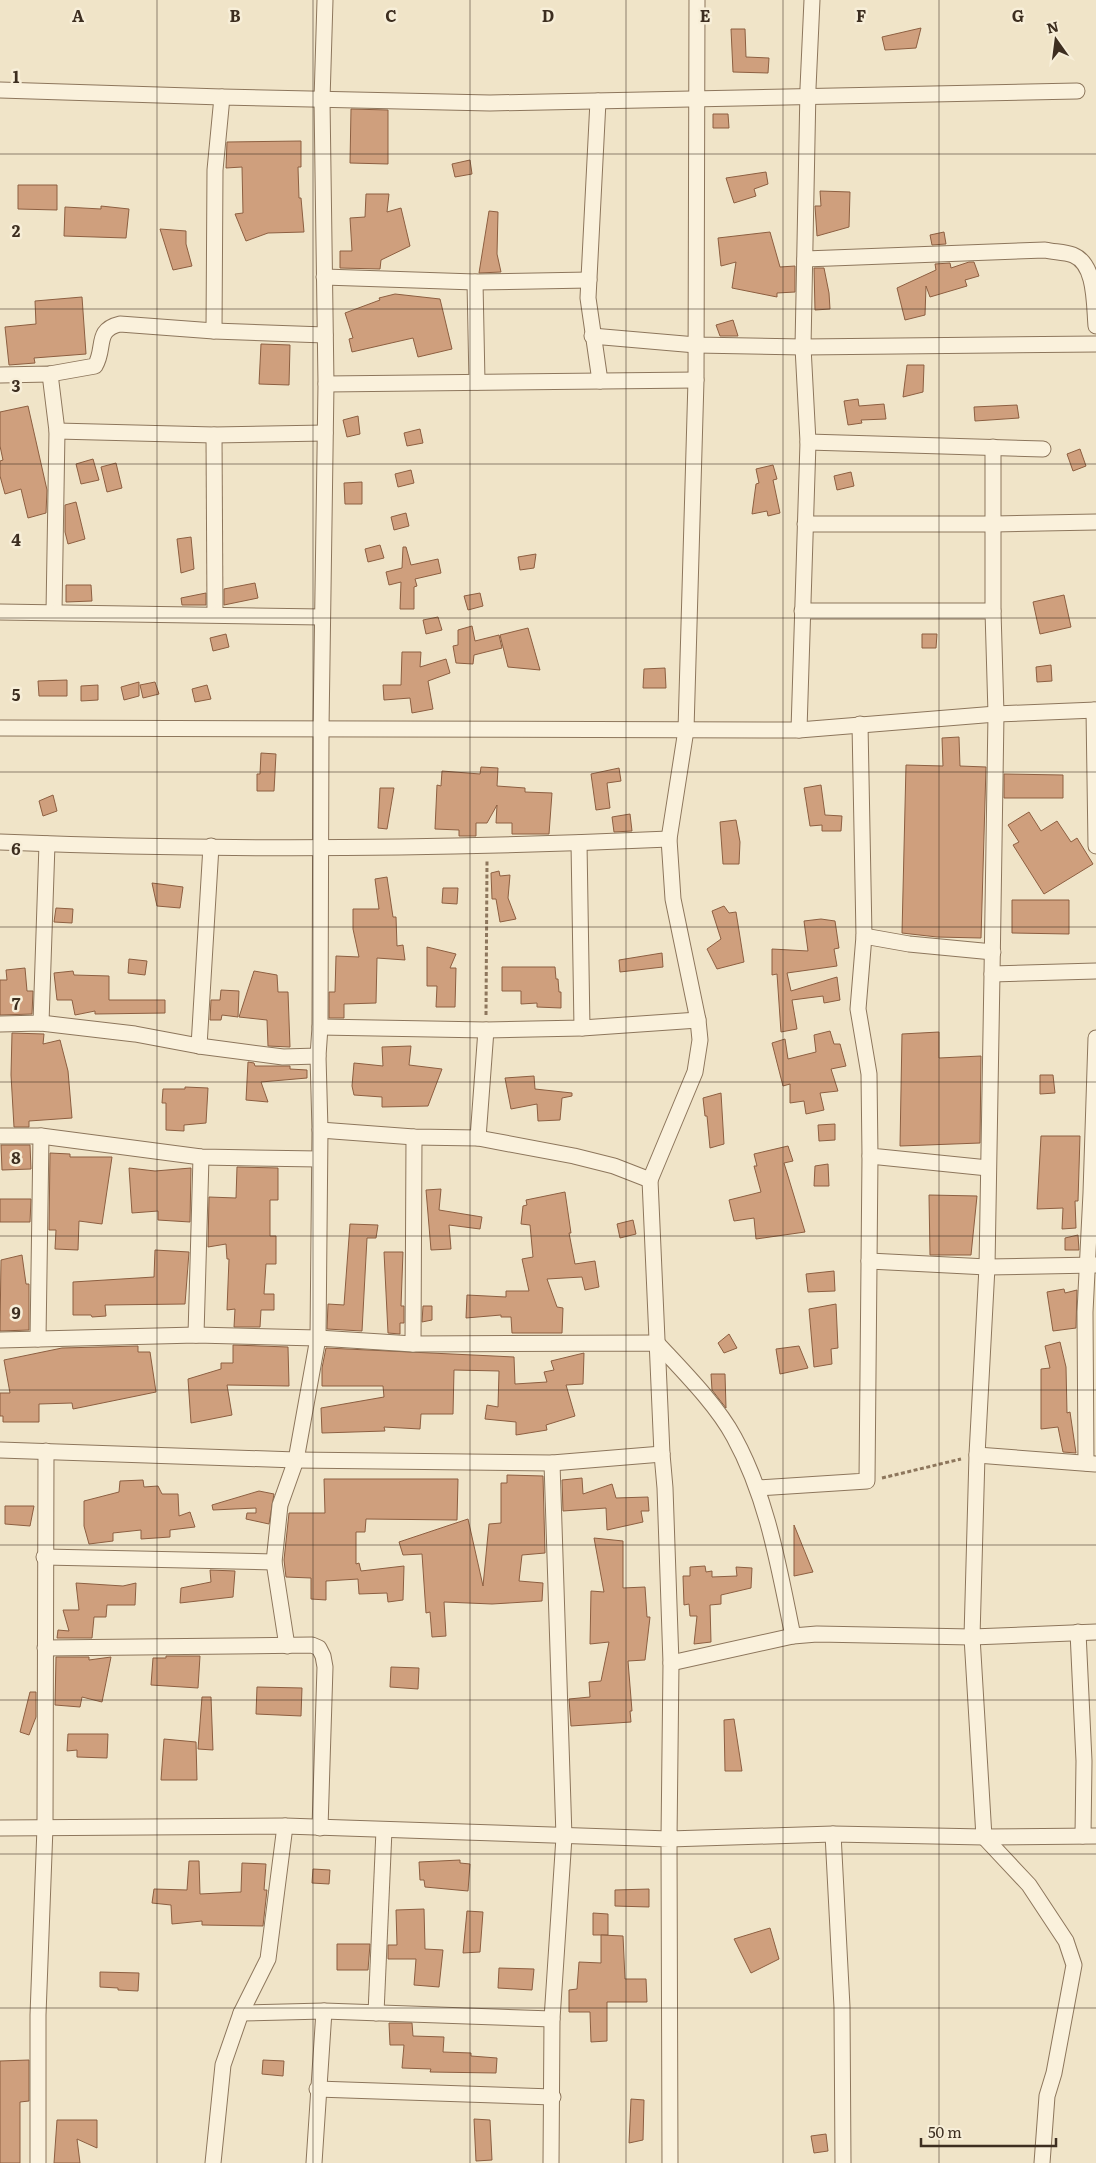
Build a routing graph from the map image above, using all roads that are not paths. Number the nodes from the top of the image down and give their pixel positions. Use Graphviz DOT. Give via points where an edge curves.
graph roads {
  1 [pos="325,0"];
  2 [pos="697,0"];
  3 [pos="812,0"];
  4 [pos="0,90"];
  5 [pos="1077,90"];
  6 [pos="808,96"];
  7 [pos="222,97"];
  8 [pos="322,100"];
  9 [pos="697,100"];
  10 [pos="598,101"];
  11 [pos="805,260"];
  12 [pos="324,277"];
  13 [pos="589,280"];
  14 [pos="475,282"];
  15 [pos="1096,326"];
  16 [pos="214,332"];
  17 [pos="325,335"];
  18 [pos="592,336"];
  19 [pos="1096,344"];
  20 [pos="696,345"];
  21 [pos="803,347"];
  22 [pos="50,374"];
  23 [pos="0,375"];
  24 [pos="696,380"];
  25 [pos="600,381"];
  26 [pos="477,382"];
  27 [pos="326,384"];
  28 [pos="57,431"];
  29 [pos="325,433"];
  30 [pos="214,435"];
  31 [pos="808,442"];
  32 [pos="993,447"];
  33 [pos="1043,448"];
  34 [pos="1096,522"];
  35 [pos="805,524"];
  36 [pos="994,524"];
  37 [pos="802,610"];
  38 [pos="993,611"];
  39 [pos="0,612"];
  40 [pos="54,612"];
  41 [pos="215,614"];
  42 [pos="322,617"];
  43 [pos="1095,710"];
  44 [pos="996,714"];
  45 [pos="860,724"];
  46 [pos="0,728"];
  47 [pos="321,729"];
  48 [pos="686,730"];
  49 [pos="798,730"];
  50 [pos="1096,817"];
  51 [pos="669,840"];
  52 [pos="0,842"];
  53 [pos="47,844"];
  54 [pos="579,844"];
  55 [pos="211,846"];
  56 [pos="1096,846"];
  57 [pos="321,849"];
  58 [pos="864,936"];
  59 [pos="992,952"];
  60 [pos="1096,971"];
  61 [pos="992,974"];
  62 [pos="698,1020"];
  63 [pos="0,1024"];
  64 [pos="41,1024"];
  65 [pos="320,1027"];
  66 [pos="582,1028"];
  67 [pos="486,1030"];
  68 [pos="1096,1038"];
  69 [pos="199,1046"];
  70 [pos="318,1056"];
  71 [pos="1095,1094"];
  72 [pos="320,1130"];
  73 [pos="0,1136"];
  74 [pos="41,1136"];
  75 [pos="414,1137"];
  76 [pos="478,1138"];
  77 [pos="870,1156"];
  78 [pos="201,1157"];
  79 [pos="319,1159"];
  80 [pos="988,1168"];
  81 [pos="650,1180"];
  82 [pos="1094,1193"];
  83 [pos="869,1261"];
  84 [pos="1091,1265"];
  85 [pos="987,1267"];
  86 [pos="196,1335"];
  87 [pos="318,1338"];
  88 [pos="38,1339"];
  89 [pos="0,1340"];
  90 [pos="657,1343"];
  91 [pos="413,1344"];
  92 [pos="1091,1372"];
  93 [pos="0,1450"];
  94 [pos="46,1452"];
  95 [pos="662,1454"];
  96 [pos="977,1455"];
  97 [pos="296,1460"];
  98 [pos="552,1464"];
  99 [pos="1091,1464"];
  100 [pos="758,1488"];
  101 [pos="44,1557"];
  102 [pos="274,1562"];
  103 [pos="1078,1632"];
  104 [pos="1096,1632"];
  105 [pos="793,1636"];
  106 [pos="972,1637"];
  107 [pos="287,1646"];
  108 [pos="45,1648"];
  109 [pos="671,1663"];
  110 [pos="286,1826"];
  111 [pos="45,1827"];
  112 [pos="0,1828"];
  113 [pos="320,1828"];
  114 [pos="384,1830"];
  115 [pos="834,1834"];
  116 [pos="1090,1836"];
  117 [pos="564,1837"];
  118 [pos="984,1837"];
  119 [pos="669,1839"];
  120 [pos="324,2011"];
  121 [pos="241,2013"];
  122 [pos="376,2013"];
  123 [pos="552,2019"];
  124 [pos="318,2089"];
  125 [pos="553,2097"];
  126 [pos="38,2163"];
  127 [pos="213,2163"];
  128 [pos="314,2163"];
  129 [pos="551,2163"];
  130 [pos="670,2163"];
  131 [pos="843,2163"];
  132 [pos="1042,2163"];
  1 -- 8 [label="street"];
  2 -- 9 [label="street"];
  3 -- 6 [label="street"];
  4 -- 7 [label="street"];
  5 -- 6 [label="street"];
  6 -- 9 [label="street"];
  6 -- 11 [label="street"];
  7 -- 8 [label="street"];
  7 -- 16 [label="street" via="215,170"];
  8 -- 10 [label="street"];
  8 -- 12 [label="street"];
  9 -- 10 [label="street"];
  9 -- 20 [label="street"];
  10 -- 13 [label="street"];
  11 -- 15 [label="street" via="1045,250 1074,255 1088,265 1092,276"];
  11 -- 21 [label="street"];
  12 -- 14 [label="street"];
  12 -- 17 [label="street"];
  13 -- 14 [label="street"];
  13 -- 18 [label="street"];
  14 -- 26 [label="street"];
  16 -- 17 [label="street"];
  16 -- 22 [label="street" via="115,325 104,333 95,366"];
  17 -- 27 [label="street"];
  18 -- 20 [label="street"];
  18 -- 25 [label="street"];
  19 -- 21 [label="street"];
  20 -- 21 [label="street"];
  20 -- 24 [label="street"];
  21 -- 31 [label="street"];
  22 -- 23 [label="street"];
  22 -- 28 [label="street"];
  24 -- 25 [label="street"];
  24 -- 48 [label="street"];
  25 -- 26 [label="street"];
  26 -- 27 [label="street"];
  27 -- 29 [label="street"];
  28 -- 30 [label="street"];
  28 -- 40 [label="street"];
  29 -- 30 [label="street"];
  29 -- 42 [label="street"];
  30 -- 41 [label="street"];
  31 -- 32 [label="street"];
  31 -- 35 [label="street"];
  32 -- 33 [label="street"];
  32 -- 36 [label="street"];
  34 -- 36 [label="street"];
  35 -- 36 [label="street"];
  35 -- 37 [label="street"];
  36 -- 38 [label="street"];
  37 -- 38 [label="street"];
  37 -- 49 [label="street"];
  38 -- 44 [label="street"];
  39 -- 40 [label="street"];
  40 -- 41 [label="street"];
  41 -- 42 [label="street"];
  42 -- 47 [label="street"];
  43 -- 44 [label="street"];
  43 -- 50 [label="street"];
  44 -- 45 [label="street"];
  44 -- 59 [label="street"];
  45 -- 49 [label="street"];
  45 -- 58 [label="street"];
  46 -- 47 [label="street"];
  47 -- 48 [label="street"];
  47 -- 57 [label="street"];
  48 -- 49 [label="street"];
  48 -- 51 [label="street"];
  50 -- 56 [label="street"];
  51 -- 54 [label="street"];
  51 -- 62 [label="street" via="673,899"];
  52 -- 53 [label="street"];
  53 -- 55 [label="street"];
  53 -- 64 [label="street"];
  54 -- 57 [label="street"];
  54 -- 66 [label="street"];
  55 -- 57 [label="street"];
  55 -- 69 [label="street"];
  57 -- 65 [label="street"];
  58 -- 59 [label="street"];
  58 -- 77 [label="street" via="858,1009 869,1074"];
  59 -- 61 [label="street"];
  60 -- 61 [label="street"];
  61 -- 80 [label="street"];
  62 -- 66 [label="street"];
  62 -- 81 [label="street" via="700,1040 695,1072"];
  63 -- 64 [label="street"];
  64 -- 69 [label="street" via="135,1034"];
  65 -- 67 [label="street"];
  65 -- 70 [label="street"];
  66 -- 67 [label="street"];
  67 -- 76 [label="street"];
  68 -- 71 [label="street"];
  69 -- 70 [label="street" via="283,1057"];
  70 -- 72 [label="street"];
  71 -- 82 [label="street"];
  72 -- 75 [label="street"];
  72 -- 79 [label="street"];
  73 -- 74 [label="street"];
  74 -- 78 [label="street"];
  74 -- 88 [label="street"];
  75 -- 76 [label="street"];
  75 -- 91 [label="street"];
  76 -- 81 [label="street" via="574,1156 614,1166"];
  77 -- 80 [label="street"];
  77 -- 83 [label="street"];
  78 -- 79 [label="street"];
  78 -- 86 [label="street"];
  79 -- 87 [label="street"];
  80 -- 85 [label="street"];
  81 -- 90 [label="street"];
  82 -- 84 [label="street"];
  83 -- 85 [label="street"];
  83 -- 100 [label="street" via="867,1481"];
  84 -- 85 [label="street"];
  84 -- 92 [label="street"];
  85 -- 96 [label="street"];
  86 -- 87 [label="street"];
  86 -- 88 [label="street"];
  87 -- 91 [label="street"];
  87 -- 97 [label="street"];
  88 -- 89 [label="street"];
  90 -- 91 [label="street"];
  90 -- 95 [label="street"];
  90 -- 100 [label="street" via="734,1436"];
  92 -- 99 [label="street"];
  93 -- 94 [label="street"];
  94 -- 97 [label="street"];
  94 -- 101 [label="street"];
  95 -- 98 [label="street"];
  95 -- 109 [label="street"];
  96 -- 99 [label="street"];
  96 -- 106 [label="street"];
  97 -- 98 [label="street"];
  97 -- 102 [label="street" via="280,1505"];
  98 -- 117 [label="street"];
  100 -- 105 [label="street"];
  101 -- 102 [label="street"];
  101 -- 108 [label="street"];
  102 -- 107 [label="street"];
  103 -- 104 [label="street"];
  103 -- 106 [label="street"];
  103 -- 116 [label="street"];
  105 -- 106 [label="street"];
  105 -- 109 [label="street"];
  106 -- 118 [label="street"];
  107 -- 108 [label="street"];
  107 -- 113 [label="street" via="312,1645 319,1648 325,1667"];
  108 -- 111 [label="street"];
  109 -- 119 [label="street"];
  110 -- 111 [label="street"];
  110 -- 113 [label="street"];
  110 -- 121 [label="street" via="268,1959"];
  111 -- 112 [label="street"];
  111 -- 126 [label="street" via="38,2015"];
  113 -- 114 [label="street"];
  114 -- 117 [label="street"];
  114 -- 122 [label="street"];
  115 -- 118 [label="street"];
  115 -- 119 [label="street"];
  115 -- 131 [label="street" via="842,2007"];
  116 -- 118 [label="street"];
  117 -- 119 [label="street"];
  117 -- 123 [label="street"];
  118 -- 132 [label="street" via="1029,1885 1073,1958 1054,2073 1047,2096"];
  119 -- 130 [label="street"];
  120 -- 121 [label="street"];
  120 -- 122 [label="street"];
  120 -- 124 [label="street"];
  121 -- 127 [label="street" via="223,2066"];
  122 -- 123 [label="street"];
  123 -- 125 [label="street"];
  124 -- 125 [label="street"];
  124 -- 128 [label="street"];
  125 -- 129 [label="street"];
}
